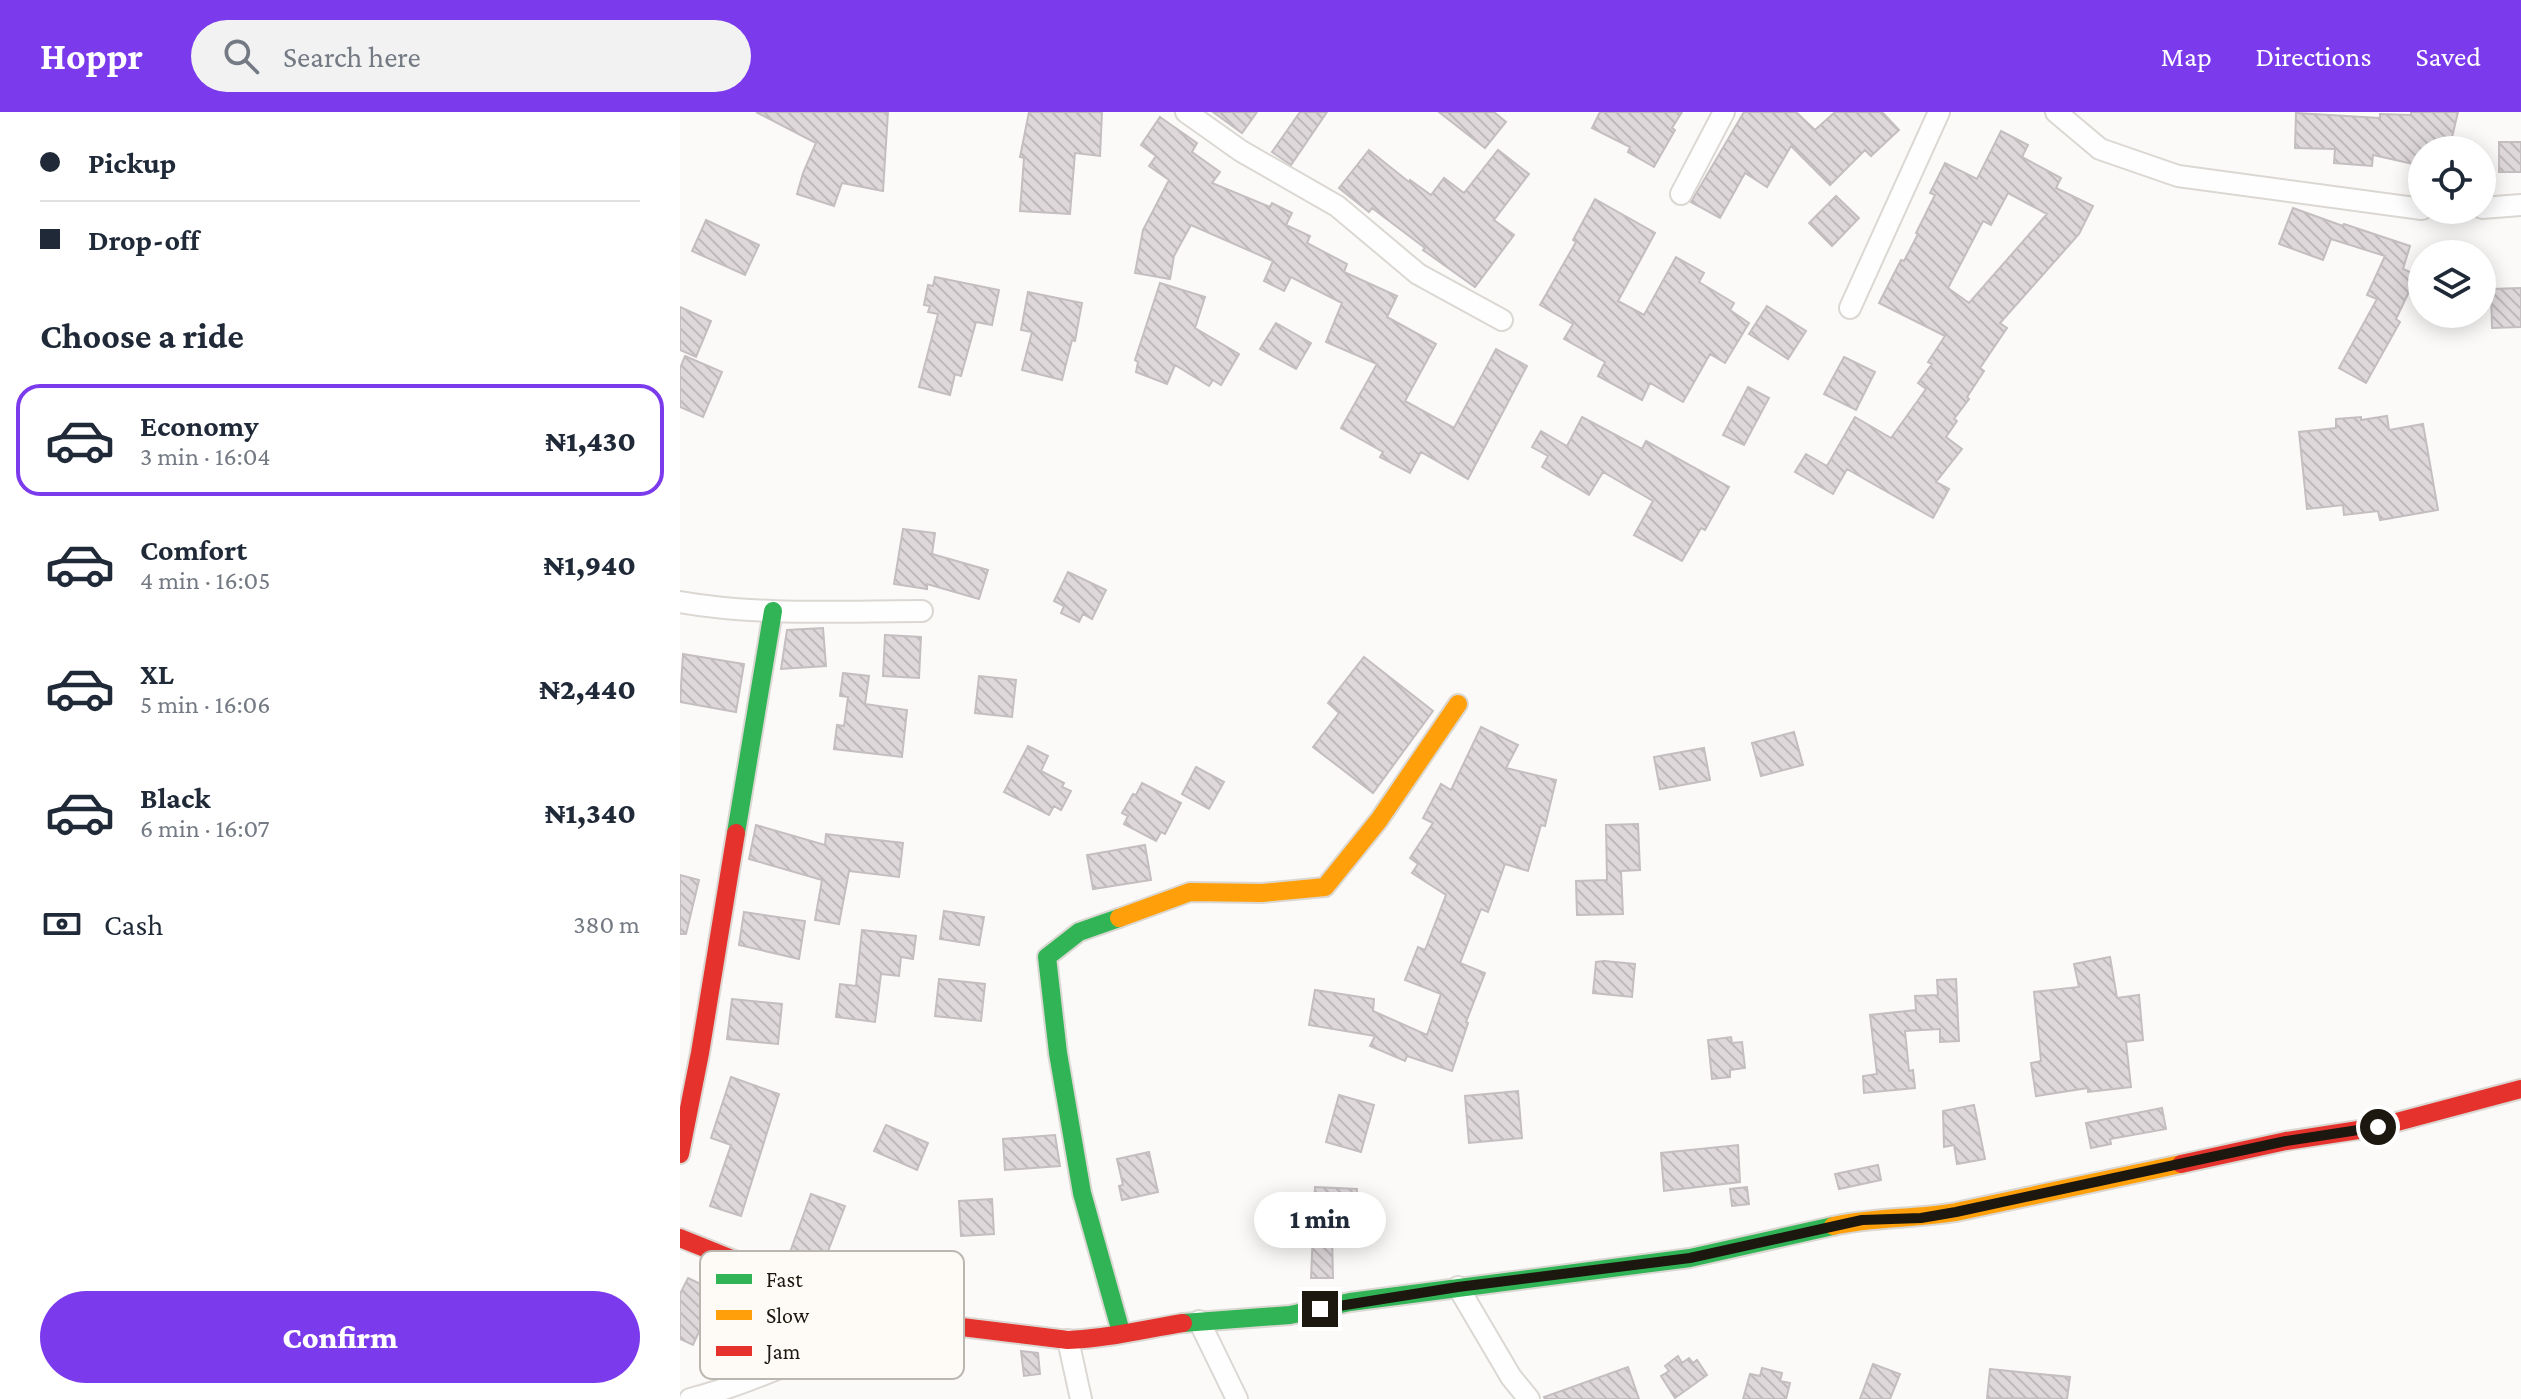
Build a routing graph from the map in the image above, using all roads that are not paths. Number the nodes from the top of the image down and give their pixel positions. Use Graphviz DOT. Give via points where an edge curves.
graph roads {
  1 [pos="1186,112"];
  2 [pos="1724,112"];
  3 [pos="1939,112"];
  4 [pos="2056,112"];
  5 [pos="1681,194"];
  6 [pos="2521,205"];
  7 [pos="2408,207"];
  8 [pos="2496,207"];
  9 [pos="1850,308"];
  10 [pos="1502,320"];
  11 [pos="680,602"];
  12 [pos="773,611"];
  13 [pos="922,611"];
  14 [pos="1458,704"];
  15 [pos="690,1051"];
  16 [pos="2521,1089"];
  17 [pos="680,1154"];
  18 [pos="680,1238"];
  19 [pos="712,1251"];
  20 [pos="1458,1287"];
  21 [pos="1199,1321"];
  22 [pos="964,1327"];
  23 [pos="1121,1332"];
  24 [pos="1068,1340"];
  25 [pos="752,1379"];
  26 [pos="690,1399"];
  27 [pos="1081,1399"];
  28 [pos="1237,1399"];
  29 [pos="1529,1399"];
  1 -- 10 [label="street" via="1241,151 1337,206 1418,274"];
  2 -- 5 [label="street"];
  3 -- 9 [label="street"];
  4 -- 7 [label="street" via="2100,149 2178,176"];
  6 -- 8 [label="street"];
  11 -- 12 [label="street"];
  12 -- 13 [label="street"];
  12 -- 15 [label="street"];
  14 -- 23 [label="street" via="1379,820 1325,887 1190,892 1079,932 1047,957 1082,1193"];
  15 -- 17 [label="street"];
  16 -- 20 [label="street" via="2378,1127 2286,1141 1956,1212 1862,1220 1690,1258"];
  18 -- 19 [label="street"];
  20 -- 21 [label="street" via="1290,1315"];
  20 -- 29 [label="street"];
  21 -- 23 [label="street"];
  21 -- 28 [label="street"];
  22 -- 24 [label="street"];
  23 -- 24 [label="street"];
  24 -- 27 [label="street"];
  25 -- 26 [label="street"];
}
